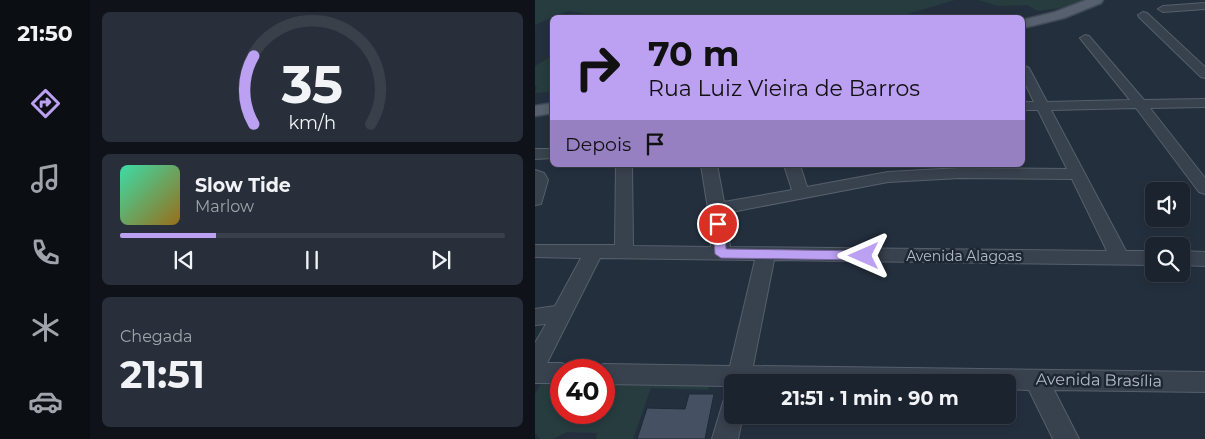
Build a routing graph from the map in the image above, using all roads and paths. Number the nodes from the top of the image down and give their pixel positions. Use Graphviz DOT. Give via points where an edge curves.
graph roads {
  1 [pos="1097,0"];
  2 [pos="1201,0"];
  3 [pos="1205,4"];
  4 [pos="1163,9"];
  5 [pos="1143,15"];
  6 [pos="1025,24"];
  7 [pos="1085,38"];
  8 [pos="1025,72"];
  9 [pos="1205,74"];
  10 [pos="1205,103"];
  11 [pos="1140,104"];
  12 [pos="1025,106"];
  13 [pos="1043,106"];
  14 [pos="550,108"];
  15 [pos="535,110"];
  16 [pos="550,153"];
  17 [pos="535,154"];
  18 [pos="624,167"];
  19 [pos="709,167"];
  20 [pos="793,167"];
  21 [pos="959,169"];
  22 [pos="1078,174"];
  23 [pos="535,175"];
  24 [pos="1205,189"];
  25 [pos="801,194"];
  26 [pos="535,200"];
  27 [pos="717,209"];
  28 [pos="535,251"];
  29 [pos="594,252"];
  30 [pos="624,253"];
  31 [pos="721,254"];
  32 [pos="766,255"];
  33 [pos="1120,258"];
  34 [pos="1145,258"];
  35 [pos="1190,258"];
  36 [pos="1205,259"];
  37 [pos="560,314"];
  38 [pos="535,316"];
  39 [pos="535,365"];
  40 [pos="535,373"];
  41 [pos="550,373"];
  42 [pos="615,374"];
  43 [pos="740,374"];
  44 [pos="724,379"];
  45 [pos="1016,379"];
  46 [pos="1036,379"];
  47 [pos="1205,382"];
  48 [pos="729,424"];
  49 [pos="725,439"];
  50 [pos="1066,439"];
  1 -- 6 [label="main road"];
  2 -- 3 [label="street"];
  3 -- 4 [label="street"];
  5 -- 9 [label="street"];
  7 -- 11 [label="street"];
  8 -- 13 [label="street"];
  10 -- 11 [label="street"];
  11 -- 13 [label="street"];
  11 -- 24 [label="street"];
  12 -- 13 [label="street"];
  13 -- 22 [label="street"];
  14 -- 15 [label="main road"];
  16 -- 17 [label="street"];
  18 -- 30 [label="street"];
  19 -- 27 [label="street"];
  20 -- 25 [label="street"];
  21 -- 22 [label="street"];
  21 -- 25 [label="street" via="888,177"];
  22 -- 33 [label="street"];
  23 -- 26 [label="street" via="540,180"];
  25 -- 27 [label="street"];
  27 -- 31 [label="street"];
  28 -- 29 [label="street, Avenida Alagoas"];
  29 -- 30 [label="street, Avenida Alagoas"];
  29 -- 37 [label="street"];
  30 -- 31 [label="street, Avenida Alagoas"];
  31 -- 32 [label="street, Avenida Alagoas"];
  32 -- 33 [label="street, Avenida Alagoas"];
  32 -- 43 [label="street"];
  33 -- 34 [label="street, Avenida Alagoas"];
  35 -- 36 [label="street"];
  37 -- 38 [label="street"];
  37 -- 39 [label="street"];
  40 -- 41 [label="street"];
  42 -- 44 [label="street, Avenida Brasília"];
  45 -- 46 [label="street, Avenida Brasília"];
  46 -- 47 [label="street, Avenida Brasília"];
  46 -- 50 [label="street"];
  48 -- 49 [label="street"];
}
